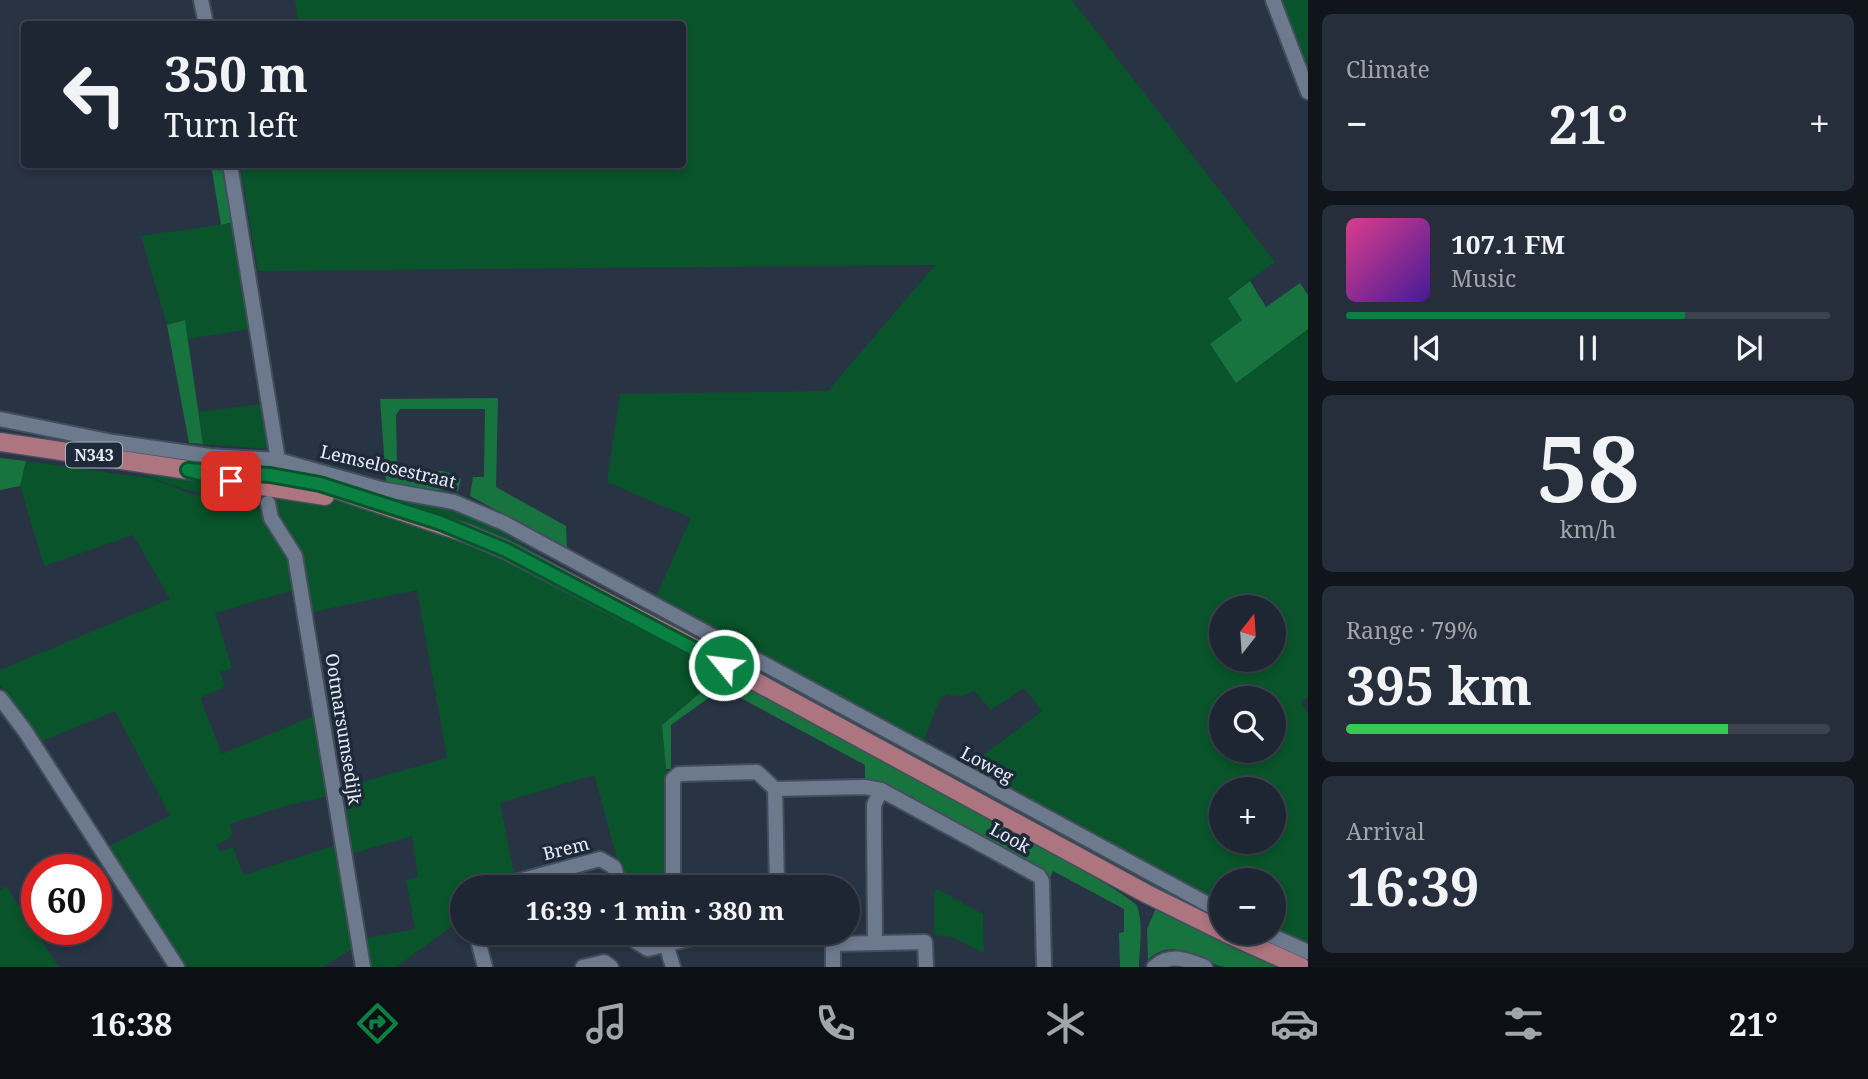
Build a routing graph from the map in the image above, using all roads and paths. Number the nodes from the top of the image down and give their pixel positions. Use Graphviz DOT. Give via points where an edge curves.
graph roads {
  1 [pos="201,0"];
  2 [pos="1273,0"];
  3 [pos="205,21"];
  4 [pos="1308,92"];
  5 [pos="231,168"];
  6 [pos="0,419"];
  7 [pos="0,442"];
  8 [pos="278,460"];
  9 [pos="268,503"];
  10 [pos="736,650"];
  11 [pos="0,698"];
  12 [pos="775,789"];
  13 [pos="881,790"];
  14 [pos="541,875"];
  15 [pos="616,875"];
  16 [pos="673,875"];
  17 [pos="776,875"];
  18 [pos="1209,905"];
  19 [pos="1209,925"];
  20 [pos="875,942"];
  21 [pos="1286,942"];
  22 [pos="860,943"];
  23 [pos="479,945"];
  24 [pos="639,945"];
  25 [pos="660,945"];
  26 [pos="666,945"];
  27 [pos="833,945"];
  28 [pos="1253,945"];
  29 [pos="1308,952"];
  30 [pos="609,965"];
  31 [pos="177,967"];
  32 [pos="363,967"];
  33 [pos="485,967"];
  34 [pos="583,967"];
  35 [pos="673,967"];
  36 [pos="833,967"];
  37 [pos="926,967"];
  38 [pos="1044,967"];
  39 [pos="1154,967"];
  40 [pos="1205,967"];
  41 [pos="1301,967"];
  1 -- 3 [label="street"];
  2 -- 4 [label="street"];
  5 -- 8 [label="street"];
  6 -- 8 [label="street, Lemselosestraat" via="113,442"];
  7 -- 19 [label="main road, N343" via="188,470 285,478 331,487 441,523 506,550"];
  8 -- 10 [label="street, Lemselosestraat" via="381,489 467,506"];
  9 -- 32 [label="street, Ootmarsumsedijk" via="271,518 295,556"];
  10 -- 18 [label="street, Loweg"];
  11 -- 31 [label="street"];
  12 -- 13 [label="street, Look"];
  12 -- 16 [label="street" via="757,772 679,774 673,779"];
  12 -- 17 [label="street"];
  13 -- 20 [label="street" via="874,805"];
  13 -- 38 [label="street, Look" via="1039,876"];
  14 -- 15 [label="street, Brem" via="600,859 614,867"];
  20 -- 22 [label="street"];
  20 -- 37 [label="street" via="925,942"];
  21 -- 29 [label="street"];
  23 -- 33 [label="street"];
  24 -- 25 [label="street"];
  26 -- 35 [label="street"];
  27 -- 36 [label="street"];
  28 -- 41 [label="main road, N343"];
  30 -- 34 [label="street"];
  39 -- 40 [label="street" via="1179,958"];
}
